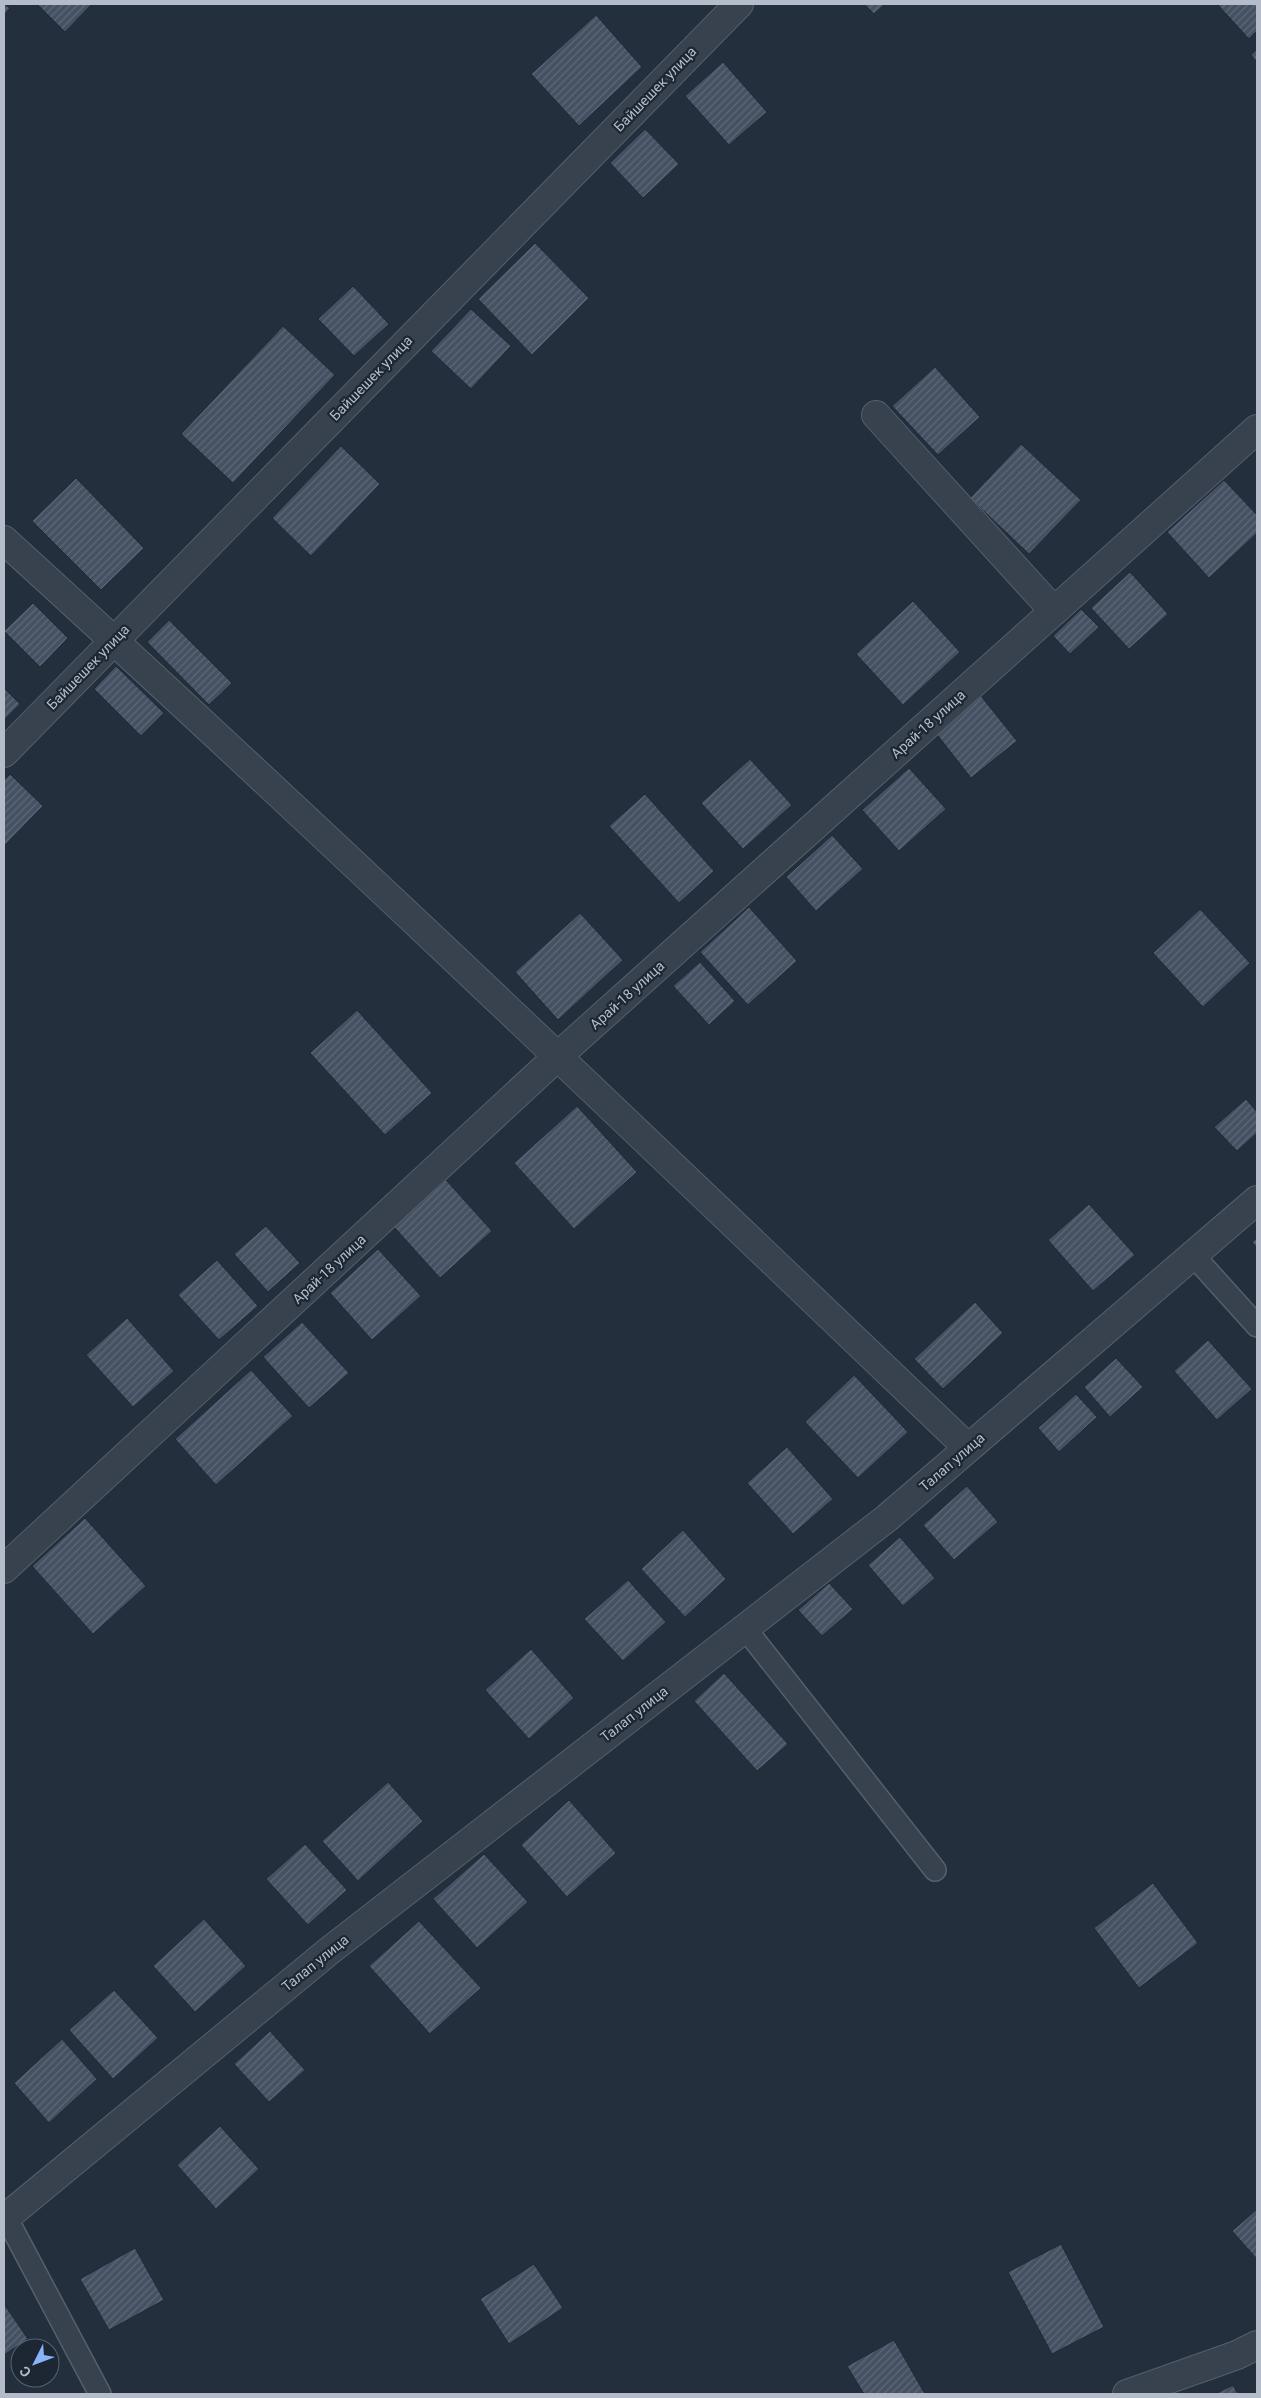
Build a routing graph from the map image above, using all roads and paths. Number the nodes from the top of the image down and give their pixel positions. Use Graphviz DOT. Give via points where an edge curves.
graph roads {
  1 [pos="739,4"];
  2 [pos="876,415"];
  3 [pos="1257,429"];
  4 [pos="4,540"];
  5 [pos="1054,612"];
  6 [pos="114,640"];
  7 [pos="4,753"];
  8 [pos="558,1056"];
  9 [pos="1257,1200"];
  10 [pos="1193,1255"];
  11 [pos="1257,1326"];
  12 [pos="968,1448"];
  13 [pos="4,1569"];
  14 [pos="745,1628"];
  15 [pos="934,1870"];
  16 [pos="5,2218"];
  17 [pos="1257,2345"];
  18 [pos="100,2394"];
  19 [pos="1127,2394"];
  1 -- 6 [label="street, Байшешек улица"];
  2 -- 5 [label="street"];
  3 -- 5 [label="street, Арай-18 улица"];
  4 -- 6 [label="street"];
  5 -- 8 [label="street, Арай-18 улица"];
  6 -- 7 [label="street, Байшешек улица"];
  6 -- 8 [label="street"];
  8 -- 12 [label="street"];
  8 -- 13 [label="street, Арай-18 улица"];
  9 -- 10 [label="street, Талап улица"];
  10 -- 11 [label="lane"];
  10 -- 12 [label="street, Талап улица"];
  12 -- 14 [label="street, Талап улица" via="887,1518"];
  14 -- 15 [label="lane"];
  14 -- 16 [label="street, Талап улица" via="329,1951"];
  16 -- 18 [label="lane"];
  17 -- 19 [label="street"];
}
